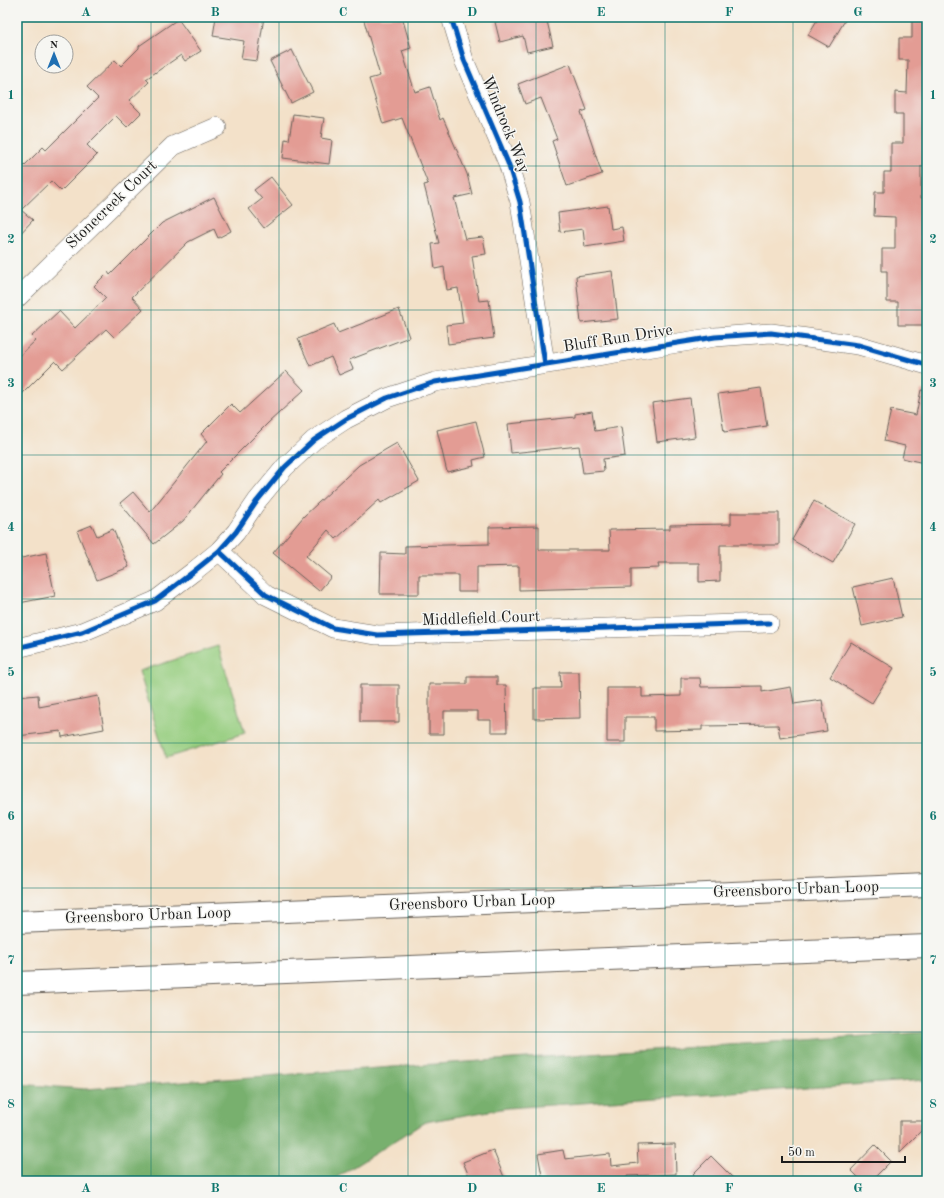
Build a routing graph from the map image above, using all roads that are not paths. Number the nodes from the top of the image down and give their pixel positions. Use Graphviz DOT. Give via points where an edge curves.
graph roads {
  1 [pos="451,17"];
  2 [pos="217,127"];
  3 [pos="17,298"];
  4 [pos="545,364"];
  5 [pos="927,364"];
  6 [pos="219,551"];
  7 [pos="769,623"];
  8 [pos="17,648"];
  9 [pos="927,885"];
  10 [pos="17,922"];
  11 [pos="927,946"];
  12 [pos="17,983"];
  1 -- 4 [label="street, Windrock Way" via="464,60 508,162 520,202"];
  2 -- 3 [label="street, Stonecreek Court" via="173,146"];
  4 -- 5 [label="street, Bluff Run Drive" via="716,337 772,333 858,345"];
  4 -- 6 [label="street, Bluff Run Drive" via="435,382 387,398 346,419 314,440 285,467"];
  6 -- 7 [label="street, Middlefield Court" via="266,595 333,628 377,635"];
  6 -- 8 [label="street, Bluff Run Drive" via="155,601 82,632"];
  9 -- 10 [label="highway, Greensboro Urban Loop"];
  11 -- 12 [label="highway"];
}
